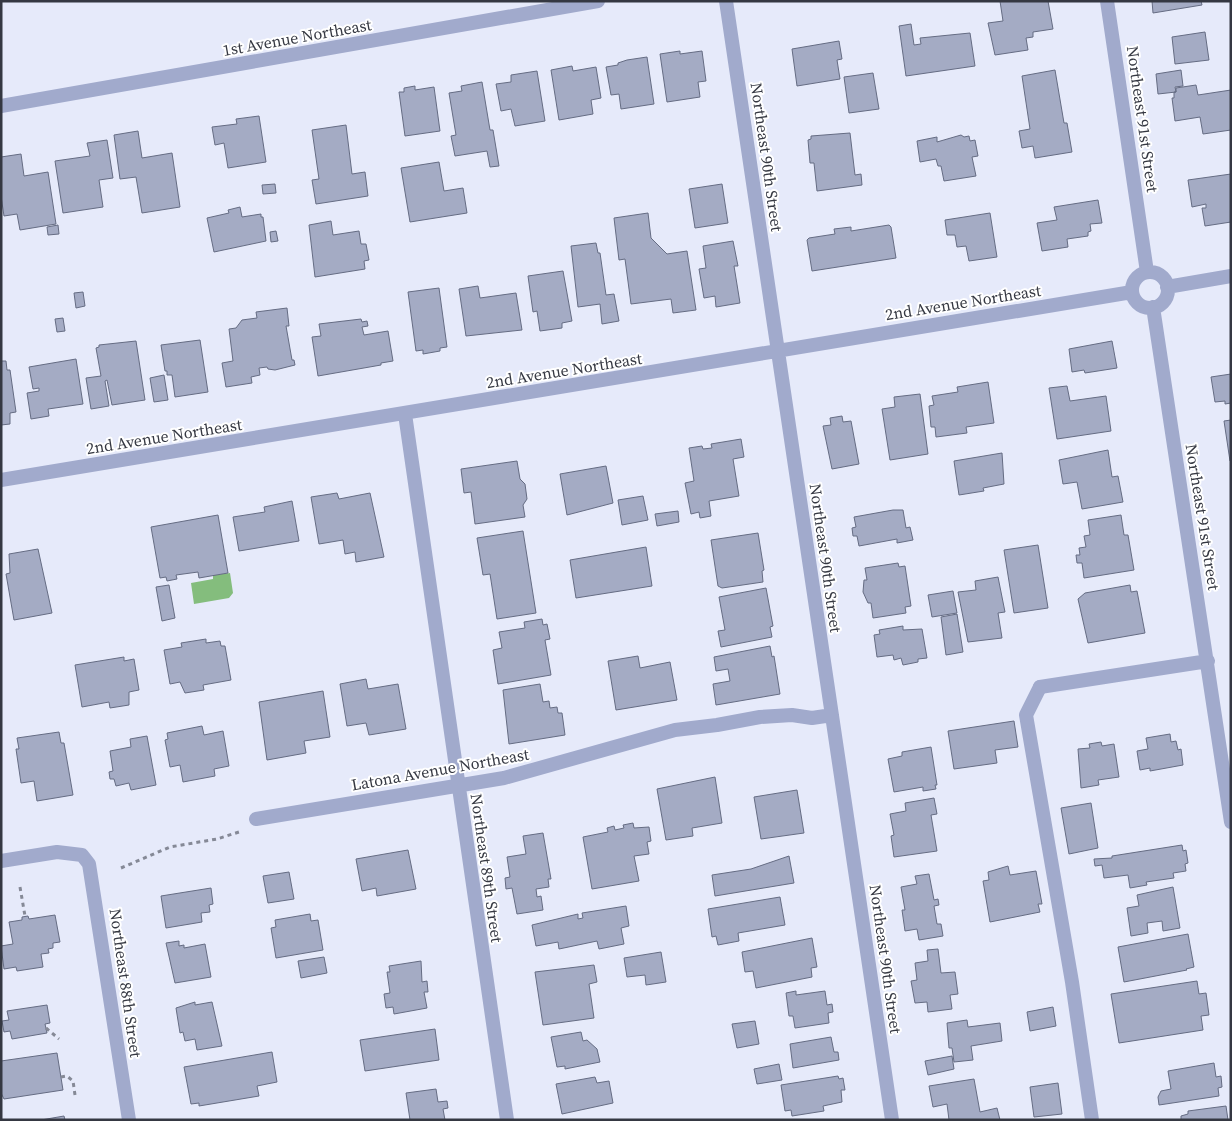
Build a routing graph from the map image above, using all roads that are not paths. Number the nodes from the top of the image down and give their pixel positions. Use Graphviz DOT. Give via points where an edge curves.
graph roads {
  1 [pos="598,1"];
  2 [pos="726,1"];
  3 [pos="1107,1"];
  4 [pos="1,106"];
  5 [pos="1147,272"];
  6 [pos="1231,276"];
  7 [pos="1167,287"];
  8 [pos="1132,292"];
  9 [pos="1153,307"];
  10 [pos="778,351"];
  11 [pos="405,414"];
  12 [pos="1,480"];
  13 [pos="1208,661"];
  14 [pos="832,715"];
  15 [pos="457,786"];
  16 [pos="256,819"];
  17 [pos="1231,822"];
  18 [pos="1,861"];
  19 [pos="129,1120"];
  20 [pos="507,1120"];
  21 [pos="892,1120"];
  22 [pos="1092,1120"];
  1 -- 4 [label="street, 1st Avenue Northeast"];
  2 -- 10 [label="street, Northeast 90th Street"];
  3 -- 5 [label="street, Northeast 91st Street"];
  5 -- 7 [label="street" via="1160,275"];
  5 -- 8 [label="street" via="1135,279"];
  6 -- 7 [label="street"];
  7 -- 9 [label="street" via="1164,300"];
  8 -- 9 [label="street" via="1139,304"];
  8 -- 10 [label="street, 2nd Avenue Northeast"];
  9 -- 13 [label="street, Northeast 91st Street"];
  10 -- 11 [label="street, 2nd Avenue Northeast"];
  10 -- 14 [label="street, Northeast 90th Street"];
  11 -- 12 [label="street, 2nd Avenue Northeast"];
  11 -- 15 [label="street, Northeast 89th Street"];
  13 -- 17 [label="street, Northeast 91st Street"];
  13 -- 22 [label="street" via="1040,687 1026,715"];
  14 -- 15 [label="street, Latona Avenue Northeast" via="760,717 675,730 504,778"];
  14 -- 21 [label="street, Northeast 90th Street"];
  15 -- 16 [label="street, Latona Avenue Northeast"];
  15 -- 20 [label="street, Northeast 89th Street"];
  18 -- 19 [label="street, Northeast 88th Street" via="57,852 82,854 89,864"];
}
